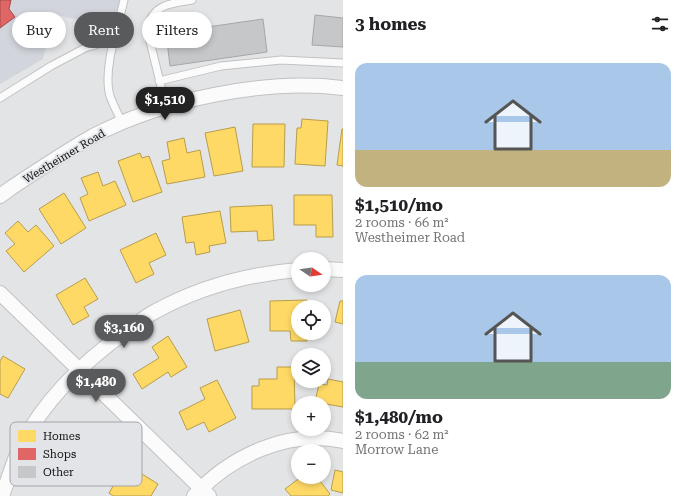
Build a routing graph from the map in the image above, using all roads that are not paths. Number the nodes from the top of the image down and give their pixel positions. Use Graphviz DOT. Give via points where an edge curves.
graph roads {
  1 [pos="124,0"];
  2 [pos="192,0"];
  3 [pos="121,12"];
  4 [pos="89,48"];
  5 [pos="113,48"];
  6 [pos="343,63"];
  7 [pos="159,81"];
  8 [pos="343,88"];
  9 [pos="0,98"];
  10 [pos="166,108"];
  11 [pos="122,123"];
  12 [pos="0,196"];
  13 [pos="331,269"];
  14 [pos="343,270"];
  15 [pos="291,271"];
  16 [pos="0,293"];
  17 [pos="79,368"];
  18 [pos="37,422"];
  19 [pos="131,422"];
  20 [pos="142,433"];
  21 [pos="343,441"];
  22 [pos="10,475"];
  23 [pos="201,494"];
  24 [pos="2,496"];
  1 -- 3 [label="lane"];
  2 -- 7 [label="lane" via="176,2 154,11 148,21 147,29"];
  4 -- 9 [label="lane" via="51,66"];
  5 -- 11 [label="lane" via="108,79 109,92"];
  6 -- 7 [label="lane" via="281,60 221,66"];
  7 -- 10 [label="lane"];
  8 -- 10 [label="street, Westheimer Road" via="284,86 241,90"];
  10 -- 11 [label="street, Westheimer Road"];
  11 -- 12 [label="street, Westheimer Road" via="81,144"];
  13 -- 14 [label="street"];
  15 -- 17 [label="street" via="240,278 154,311"];
  16 -- 17 [label="street"];
  17 -- 18 [label="street"];
  17 -- 19 [label="street"];
  20 -- 23 [label="street"];
  21 -- 23 [label="street" via="294,440 258,449 230,464"];
  22 -- 24 [label="street"];
}
